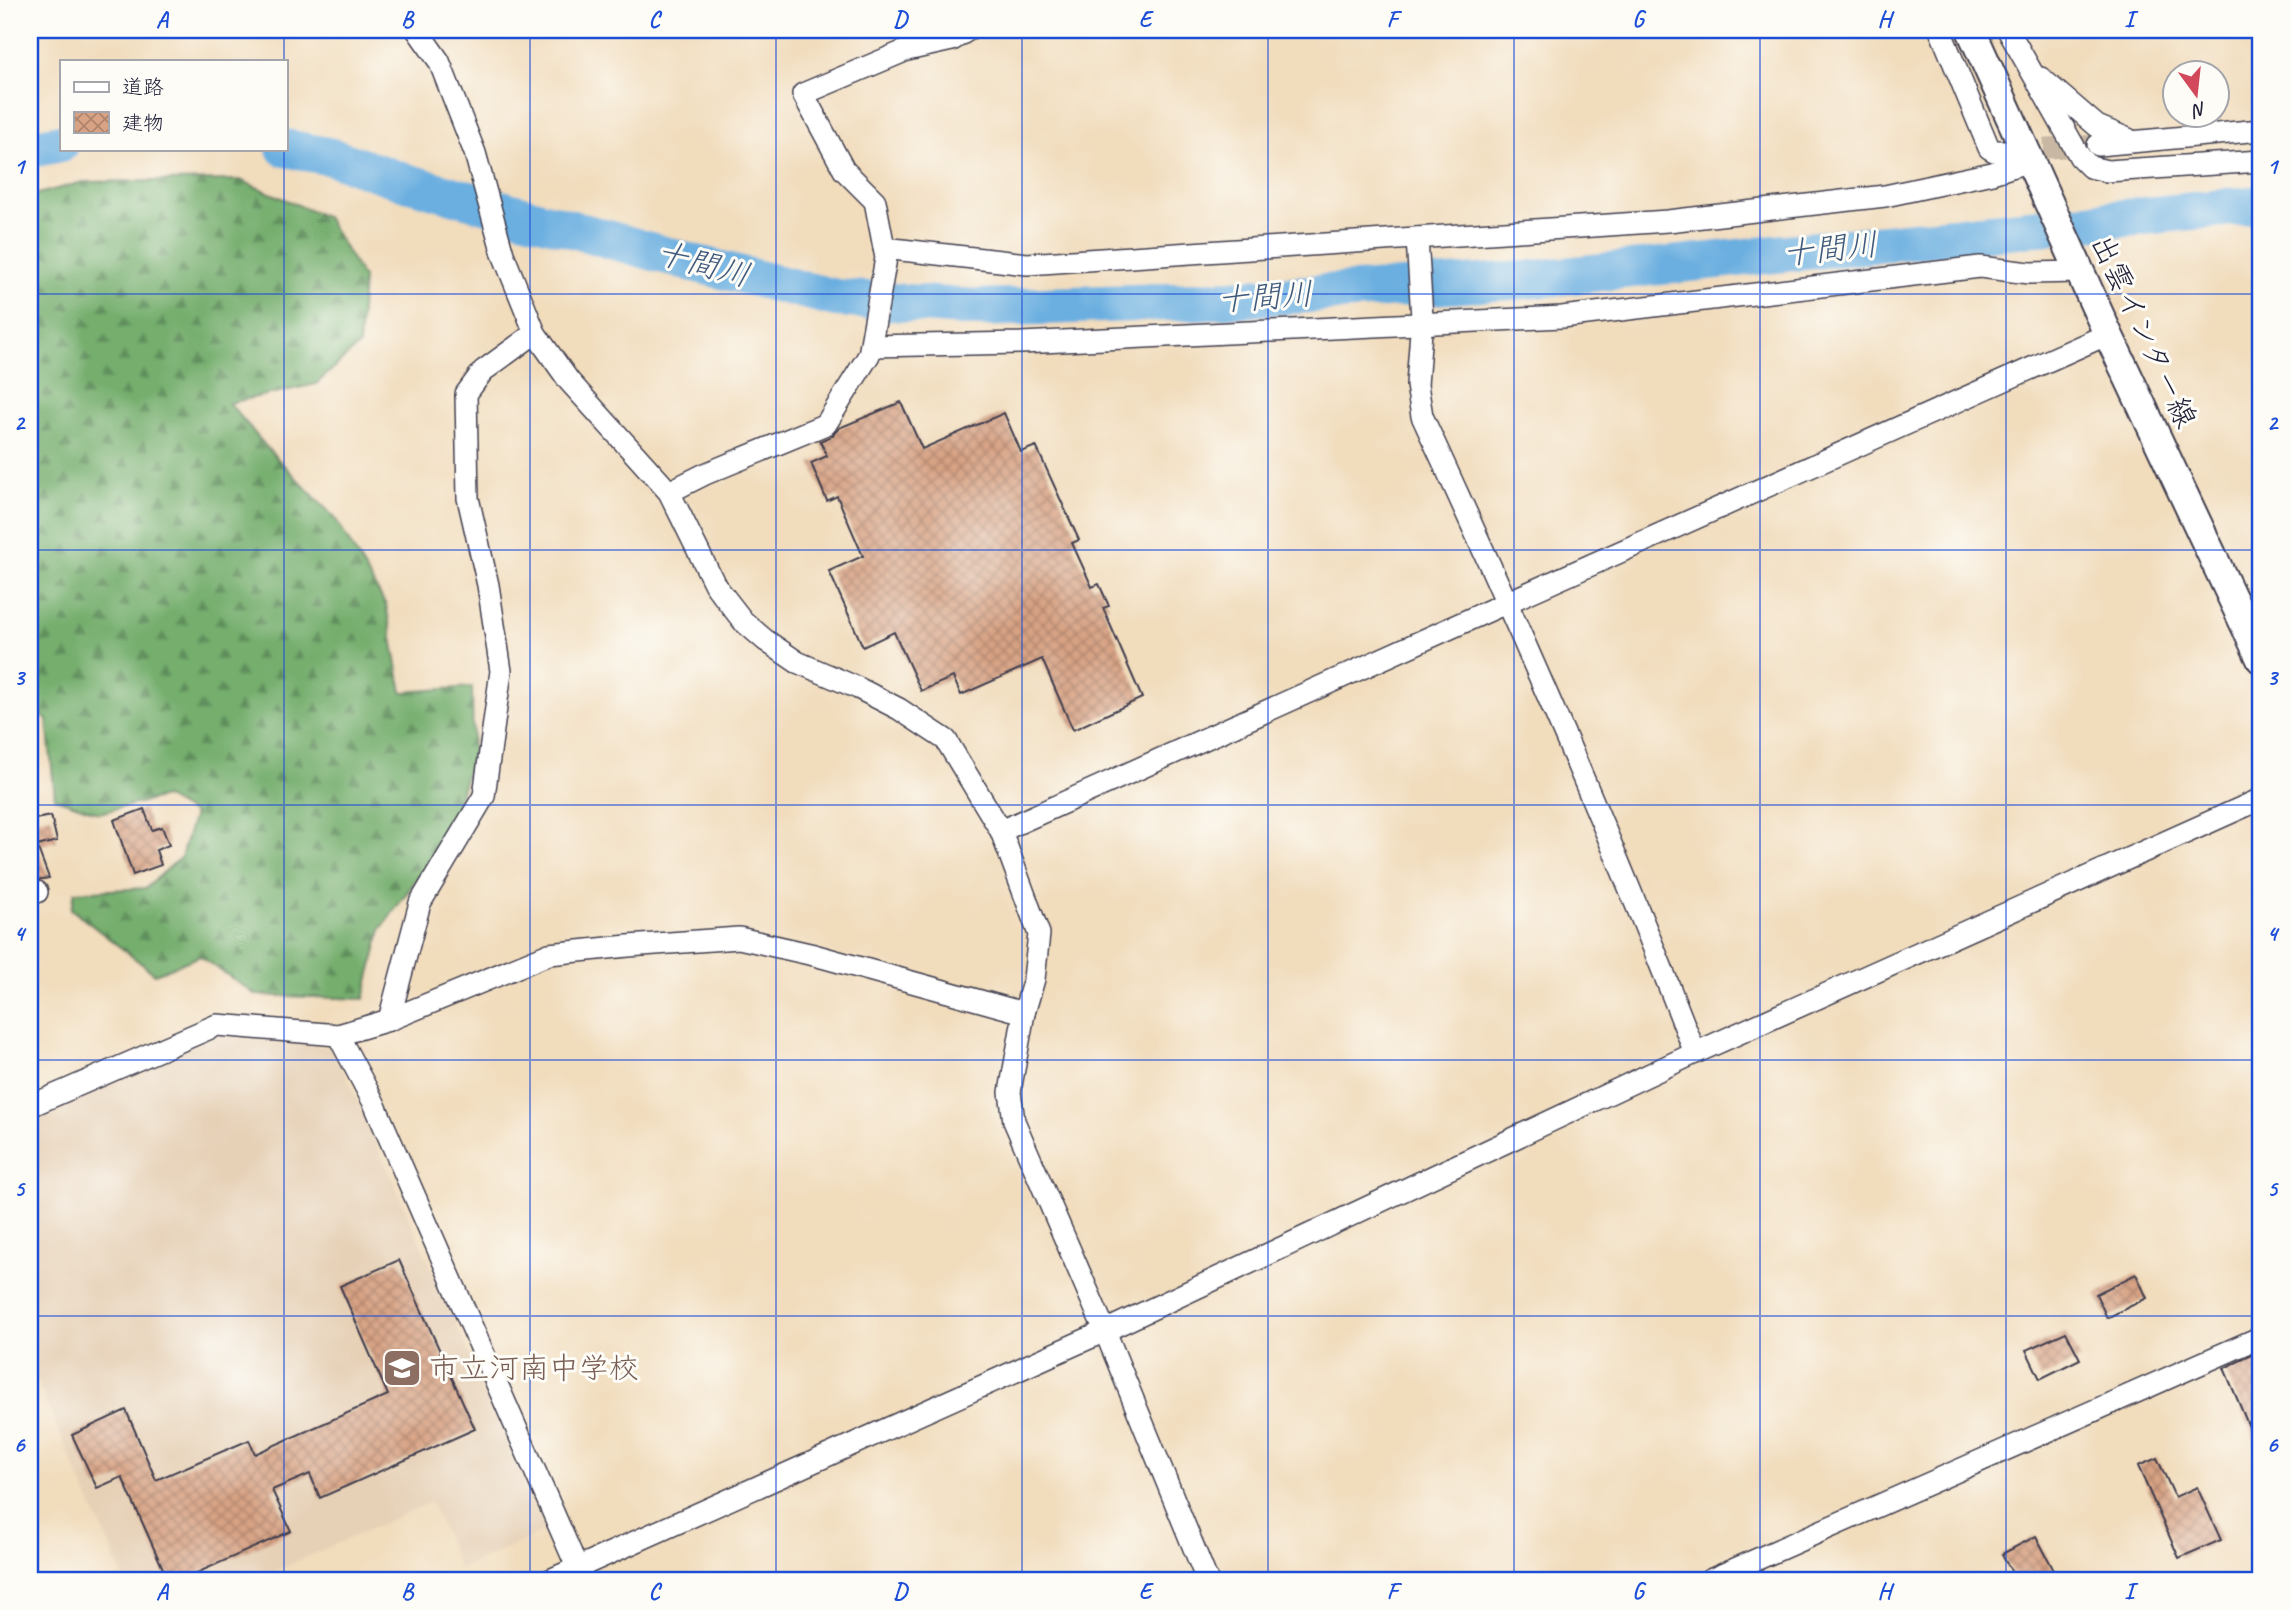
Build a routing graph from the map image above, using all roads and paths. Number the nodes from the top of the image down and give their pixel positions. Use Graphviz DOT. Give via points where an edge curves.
graph roads {
  1 [pos="417,30"];
  2 [pos="968,30"];
  3 [pos="1940,30"];
  4 [pos="1971,30"];
  5 [pos="2008,30"];
  6 [pos="2029,67"];
  7 [pos="2261,130"];
  8 [pos="2137,142"];
  9 [pos="2098,145"];
  10 [pos="2261,161"];
  11 [pos="2024,164"];
  12 [pos="1417,244"];
  13 [pos="885,253"];
  14 [pos="2076,264"];
  15 [pos="1421,321"];
  16 [pos="535,333"];
  17 [pos="2108,334"];
  18 [pos="873,341"];
  19 [pos="669,492"];
  20 [pos="1508,602"];
  21 [pos="2261,659"];
  22 [pos="2261,799"];
  23 [pos="1002,831"];
  24 [pos="1024,1013"];
  25 [pos="389,1020"];
  26 [pos="338,1035"];
  27 [pos="1695,1053"];
  28 [pos="30,1106"];
  29 [pos="1105,1331"];
  30 [pos="2261,1337"];
  31 [pos="577,1567"];
  32 [pos="550,1580"];
  33 [pos="1207,1580"];
  34 [pos="1710,1580"];
  1 -- 16 [label="street" via="439,61 475,153 503,254"];
  2 -- 13 [label="street" via="952,40 907,50 803,94 844,170 875,201"];
  3 -- 11 [label="street" via="1989,148"];
  4 -- 11 [label="main road, 出雲インター線"];
  5 -- 6 [label="street"];
  6 -- 8 [label="street" via="2096,126"];
  6 -- 10 [label="street" via="2090,167 2107,171"];
  7 -- 8 [label="street"];
  8 -- 9 [label="street"];
  11 -- 12 [label="street" via="1885,197"];
  11 -- 14 [label="main road, 出雲インター線"];
  12 -- 13 [label="street" via="1027,264"];
  12 -- 15 [label="street"];
  13 -- 18 [label="street"];
  14 -- 15 [label="street" via="2029,273 1980,267 1562,317"];
  14 -- 17 [label="main road, 出雲インター線"];
  15 -- 18 [label="street" via="1021,343"];
  15 -- 20 [label="street" via="1418,385 1422,416"];
  16 -- 19 [label="street" via="569,381"];
  16 -- 25 [label="street" via="483,370 466,394 468,498 488,585 500,671 484,796 420,903"];
  17 -- 20 [label="street"];
  17 -- 21 [label="main road, 出雲インター線"];
  18 -- 19 [label="street" via="826,424"];
  19 -- 23 [label="street" via="715,585 743,621 796,662 899,709 946,740"];
  20 -- 23 [label="street"];
  20 -- 27 [label="street"];
  22 -- 27 [label="street"];
  23 -- 24 [label="street" via="1038,934 1034,979"];
  24 -- 25 [label="street" via="739,938 549,954"];
  24 -- 29 [label="street" via="1010,1091 1014,1121"];
  25 -- 26 [label="street"];
  26 -- 28 [label="street" via="217,1025"];
  26 -- 31 [label="street" via="374,1103"];
  27 -- 29 [label="street"];
  29 -- 31 [label="street"];
  29 -- 33 [label="street"];
  30 -- 34 [label="street"];
  31 -- 32 [label="street"];
}
